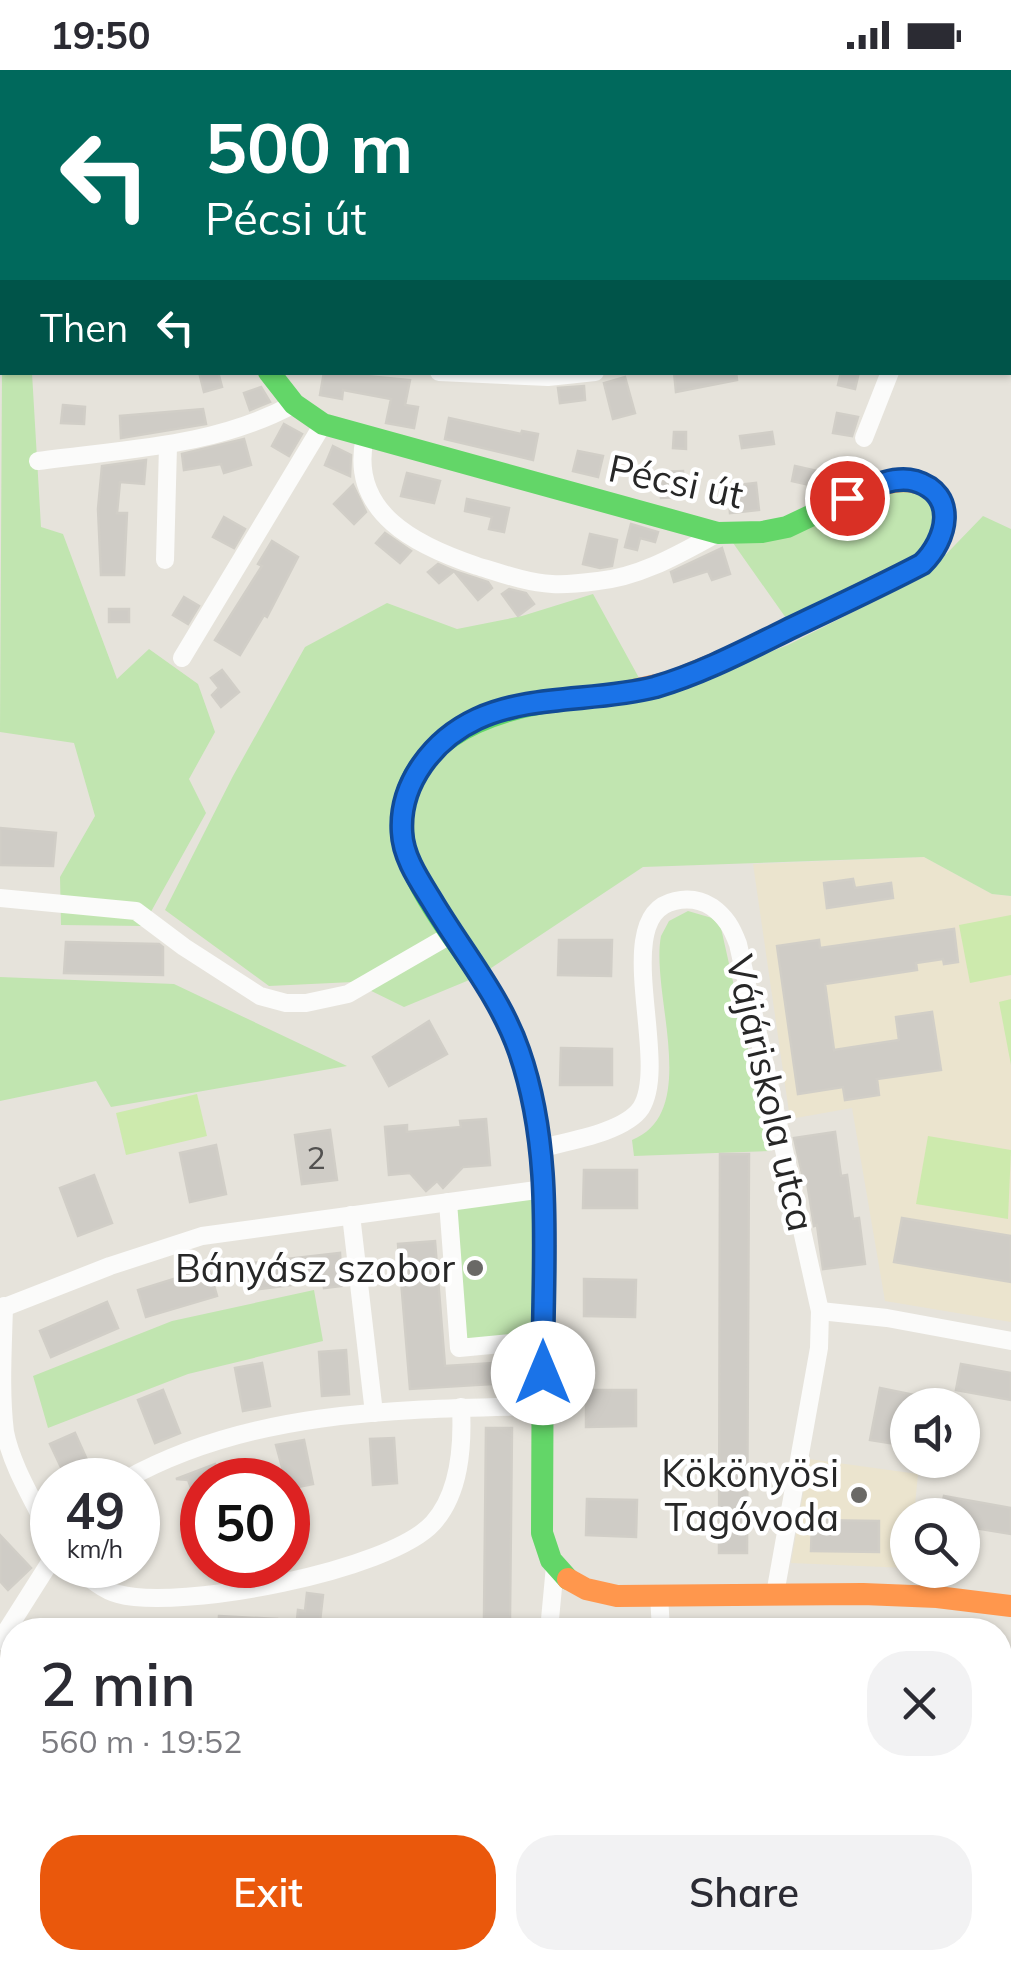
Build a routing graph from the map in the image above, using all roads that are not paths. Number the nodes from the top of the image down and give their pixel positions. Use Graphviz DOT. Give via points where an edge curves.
graph roads {
  1 [pos="271,375"];
  2 [pos="504,375"];
  3 [pos="567,375"];
  4 [pos="889,375"];
  5 [pos="294,404"];
  6 [pos="323,424"];
  7 [pos="365,437"];
  8 [pos="864,438"];
  9 [pos="168,446"];
  10 [pos="38,461"];
  11 [pos="718,533"];
  12 [pos="165,560"];
  13 [pos="182,658"];
  14 [pos="0,898"];
  15 [pos="452,934"];
  16 [pos="542,1148"];
  17 [pos="544,1189"];
  18 [pos="448,1202"];
  19 [pos="351,1215"];
  20 [pos="2,1308"];
  21 [pos="820,1311"];
  22 [pos="543,1340"];
  23 [pos="1011,1341"];
  24 [pos="543,1406"];
  25 [pos="461,1407"];
  26 [pos="374,1413"];
  27 [pos="160,1462"];
  28 [pos="30,1481"];
  29 [pos="555,1566"];
  30 [pos="34,1588"];
  31 [pos="106,1588"];
  32 [pos="775,1594"];
  33 [pos="659,1595"];
  34 [pos="1011,1606"];
  35 [pos="15,1618"];
  36 [pos="550,1618"];
  37 [pos="660,1618"];
  1 -- 5 [label="main road, Pécsi út"];
  2 -- 3 [label="street"];
  4 -- 8 [label="street"];
  5 -- 6 [label="main road, Pécsi út"];
  5 -- 9 [label="street" via="242,428"];
  6 -- 7 [label="main road, Pécsi út"];
  6 -- 13 [label="street"];
  7 -- 11 [label="main road, Pécsi út"];
  7 -- 11 [label="street" via="360,461 378,508 430,550 496,572 552,584 603,581 662,563"];
  9 -- 10 [label="street"];
  9 -- 12 [label="street"];
  11 -- 15 [label="main road, Pécsi út" via="786,528 894,480 930,490 946,524 922,564 728,660 654,687 517,707 480,718 448,738 412,781 402,837"];
  14 -- 15 [label="street" via="136,911 260,996 286,1003 348,994"];
  15 -- 16 [label="main road, Pécsi út" via="512,1034"];
  16 -- 17 [label="main road, Pécsi út"];
  16 -- 21 [label="street, Vájáriskola utca" via="607,1130 640,1110 651,1086 642,938 653,914 674,901 704,902 724,916 738,944"];
  17 -- 18 [label="street"];
  17 -- 22 [label="main road, Pécsi út"];
  18 -- 19 [label="street"];
  18 -- 22 [label="street" via="459,1348"];
  19 -- 20 [label="street" via="202,1236"];
  19 -- 26 [label="street"];
  20 -- 28 [label="street" via="5,1432"];
  21 -- 23 [label="street"];
  21 -- 32 [label="street, Vájáriskola utca"];
  22 -- 24 [label="main road, Pécsi út"];
  24 -- 25 [label="street"];
  24 -- 29 [label="main road, Pécsi út" via="542,1533"];
  25 -- 26 [label="street"];
  25 -- 31 [label="street" via="451,1497 427,1529 399,1548 291,1580 144,1599"];
  26 -- 27 [label="street" via="261,1427"];
  29 -- 33 [label="main road" via="589,1591"];
  29 -- 36 [label="street"];
  30 -- 35 [label="street"];
  32 -- 33 [label="main road"];
  32 -- 34 [label="main road" via="955,1598"];
  33 -- 37 [label="street"];
}
